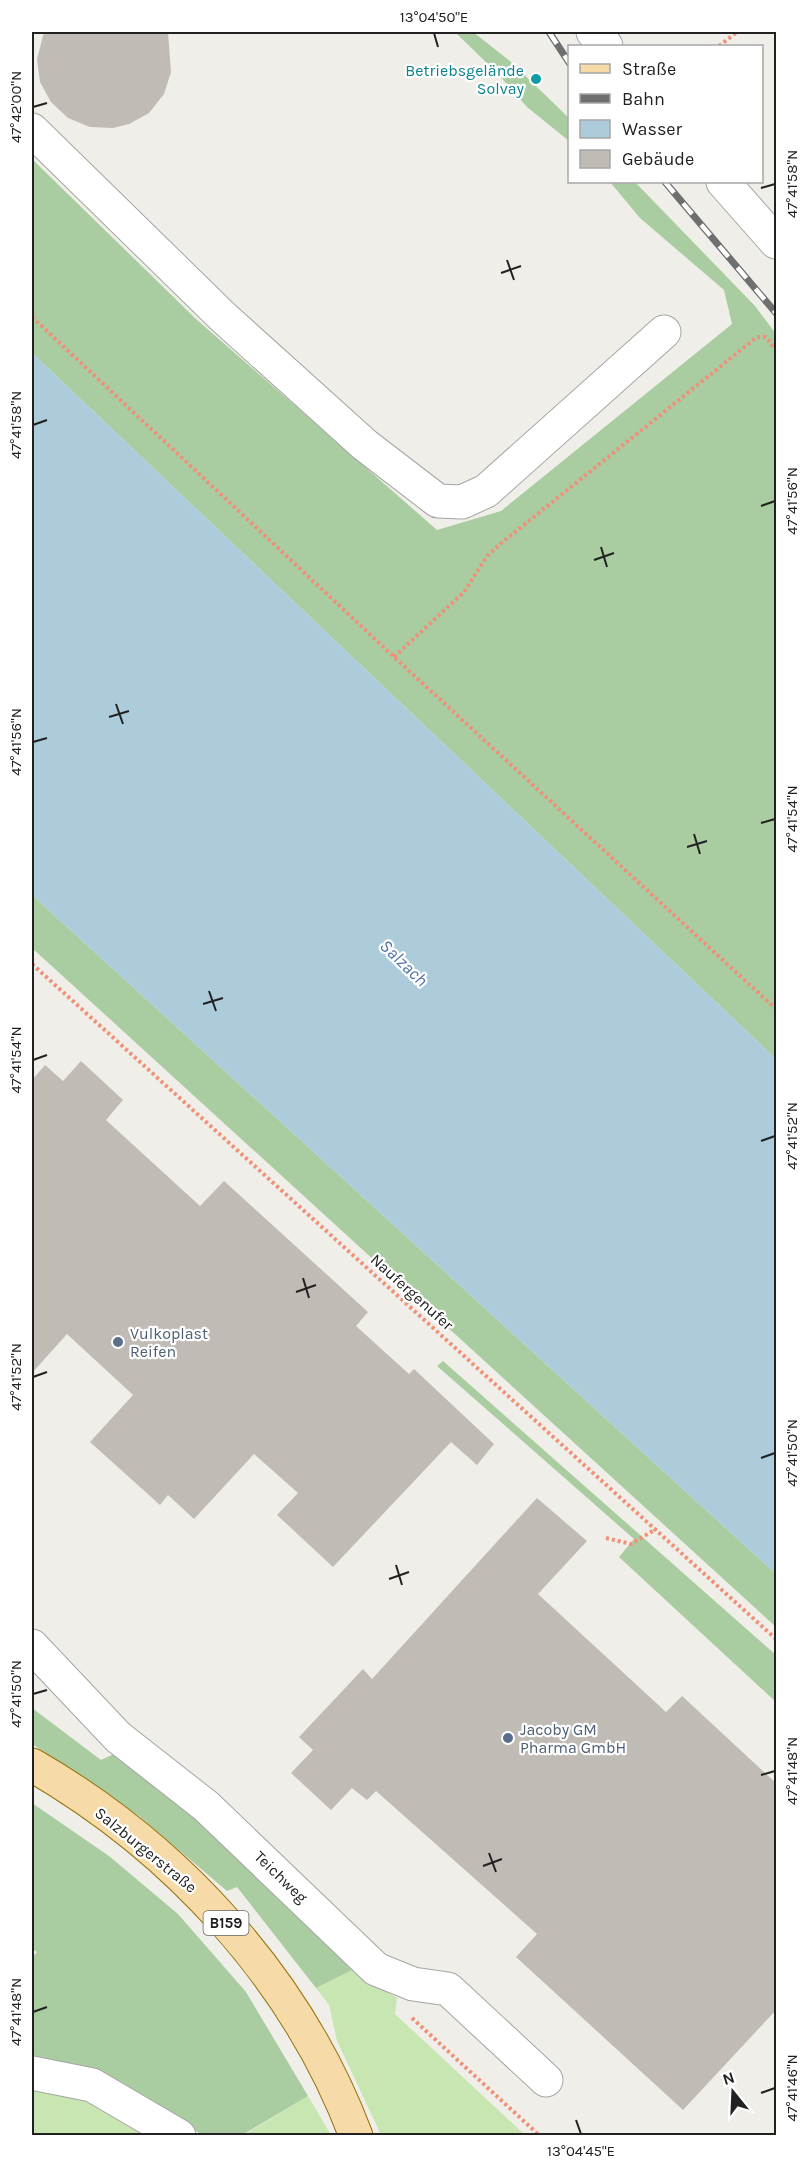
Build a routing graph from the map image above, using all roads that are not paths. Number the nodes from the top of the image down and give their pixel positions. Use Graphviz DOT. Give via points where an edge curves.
graph roads {
  1 [pos="593,32"];
  2 [pos="605,45"];
  3 [pos="32,130"];
  4 [pos="724,183"];
  5 [pos="777,242"];
  6 [pos="664,332"];
  7 [pos="32,1646"];
  8 [pos="32,1765"];
  9 [pos="32,2073"];
  10 [pos="546,2080"];
  11 [pos="179,2136"];
  12 [pos="356,2136"];
  1 -- 2 [label="street"];
  3 -- 6 [label="street" via="222,316 365,445 438,501 462,501 486,491"];
  4 -- 5 [label="street"];
  7 -- 10 [label="street, Teichweg" via="118,1737 206,1806 376,1969 413,1984 448,1989"];
  8 -- 12 [label="main road, Salzburgerstraße / B159" via="123,1827 210,1905 264,1967 316,2047"];
  9 -- 11 [label="street" via="92,2085"];
}
